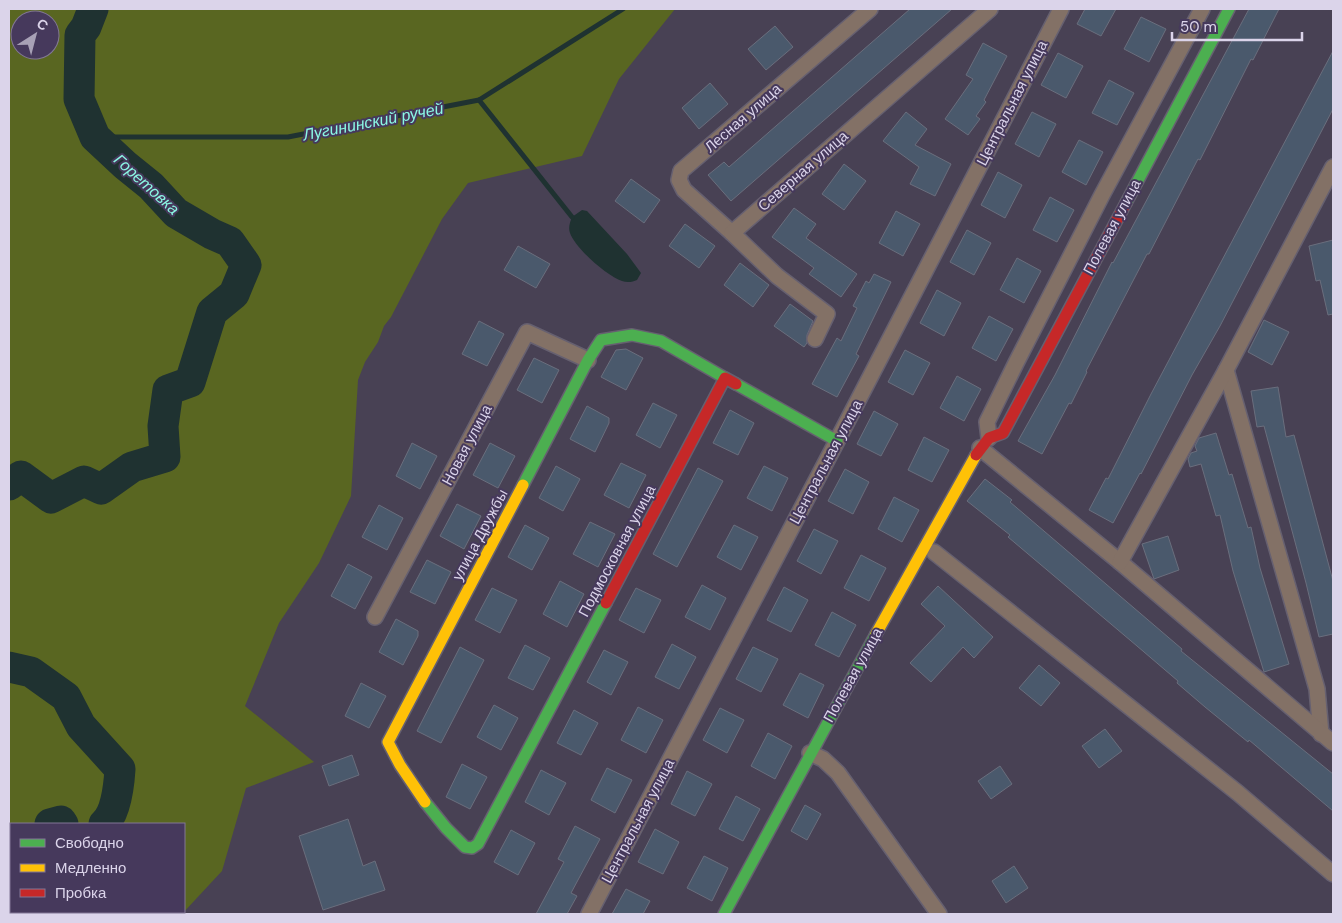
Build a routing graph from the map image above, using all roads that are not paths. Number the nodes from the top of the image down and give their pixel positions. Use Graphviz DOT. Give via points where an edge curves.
graph roads {
  1 [pos="870,9"];
  2 [pos="990,9"];
  3 [pos="1060,9"];
  4 [pos="1202,9"];
  5 [pos="1229,9"];
  6 [pos="1333,172"];
  7 [pos="1102,195"];
  8 [pos="1124,205"];
  9 [pos="732,233"];
  10 [pos="815,339"];
  11 [pos="588,360"];
  12 [pos="1226,370"];
  13 [pos="725,378"];
  14 [pos="837,441"];
  15 [pos="985,443"];
  16 [pos="934,552"];
  17 [pos="1120,562"];
  18 [pos="374,617"];
  19 [pos="1321,734"];
  20 [pos="1333,744"];
  21 [pos="810,753"];
  22 [pos="471,848"];
  23 [pos="1333,874"];
  24 [pos="588,914"];
  25 [pos="724,914"];
  26 [pos="940,914"];
  1 -- 9 [label="street, Лесная улица" via="681,171 679,180 684,190"];
  2 -- 9 [label="street, Северная улица"];
  3 -- 14 [label="street, Центральная улица"];
  4 -- 7 [label="street, Полевая улица"];
  5 -- 8 [label="street, Полевая улица"];
  6 -- 12 [label="street"];
  7 -- 8 [label="street"];
  7 -- 15 [label="street, Полевая улица" via="987,422"];
  8 -- 15 [label="street, Полевая улица" via="1003,433"];
  9 -- 10 [label="street" via="777,276 827,314"];
  11 -- 13 [label="street, улица Дружбы" via="601,340 632,335 661,342"];
  11 -- 18 [label="street, Новая улица" via="527,332"];
  11 -- 22 [label="street, улица Дружбы" via="388,742 417,790 460,843"];
  12 -- 17 [label="street"];
  12 -- 19 [label="street" via="1317,689"];
  13 -- 14 [label="street"];
  13 -- 22 [label="street, Подмосковная улица" via="482,840"];
  14 -- 24 [label="street, Центральная улица"];
  15 -- 17 [label="street"];
  15 -- 21 [label="street, Полевая улица" via="972,459"];
  16 -- 23 [label="street" via="1238,793"];
  17 -- 19 [label="street"];
  19 -- 20 [label="street"];
  21 -- 25 [label="street, Полевая улица"];
  21 -- 26 [label="street" via="823,759 838,773"];
}
